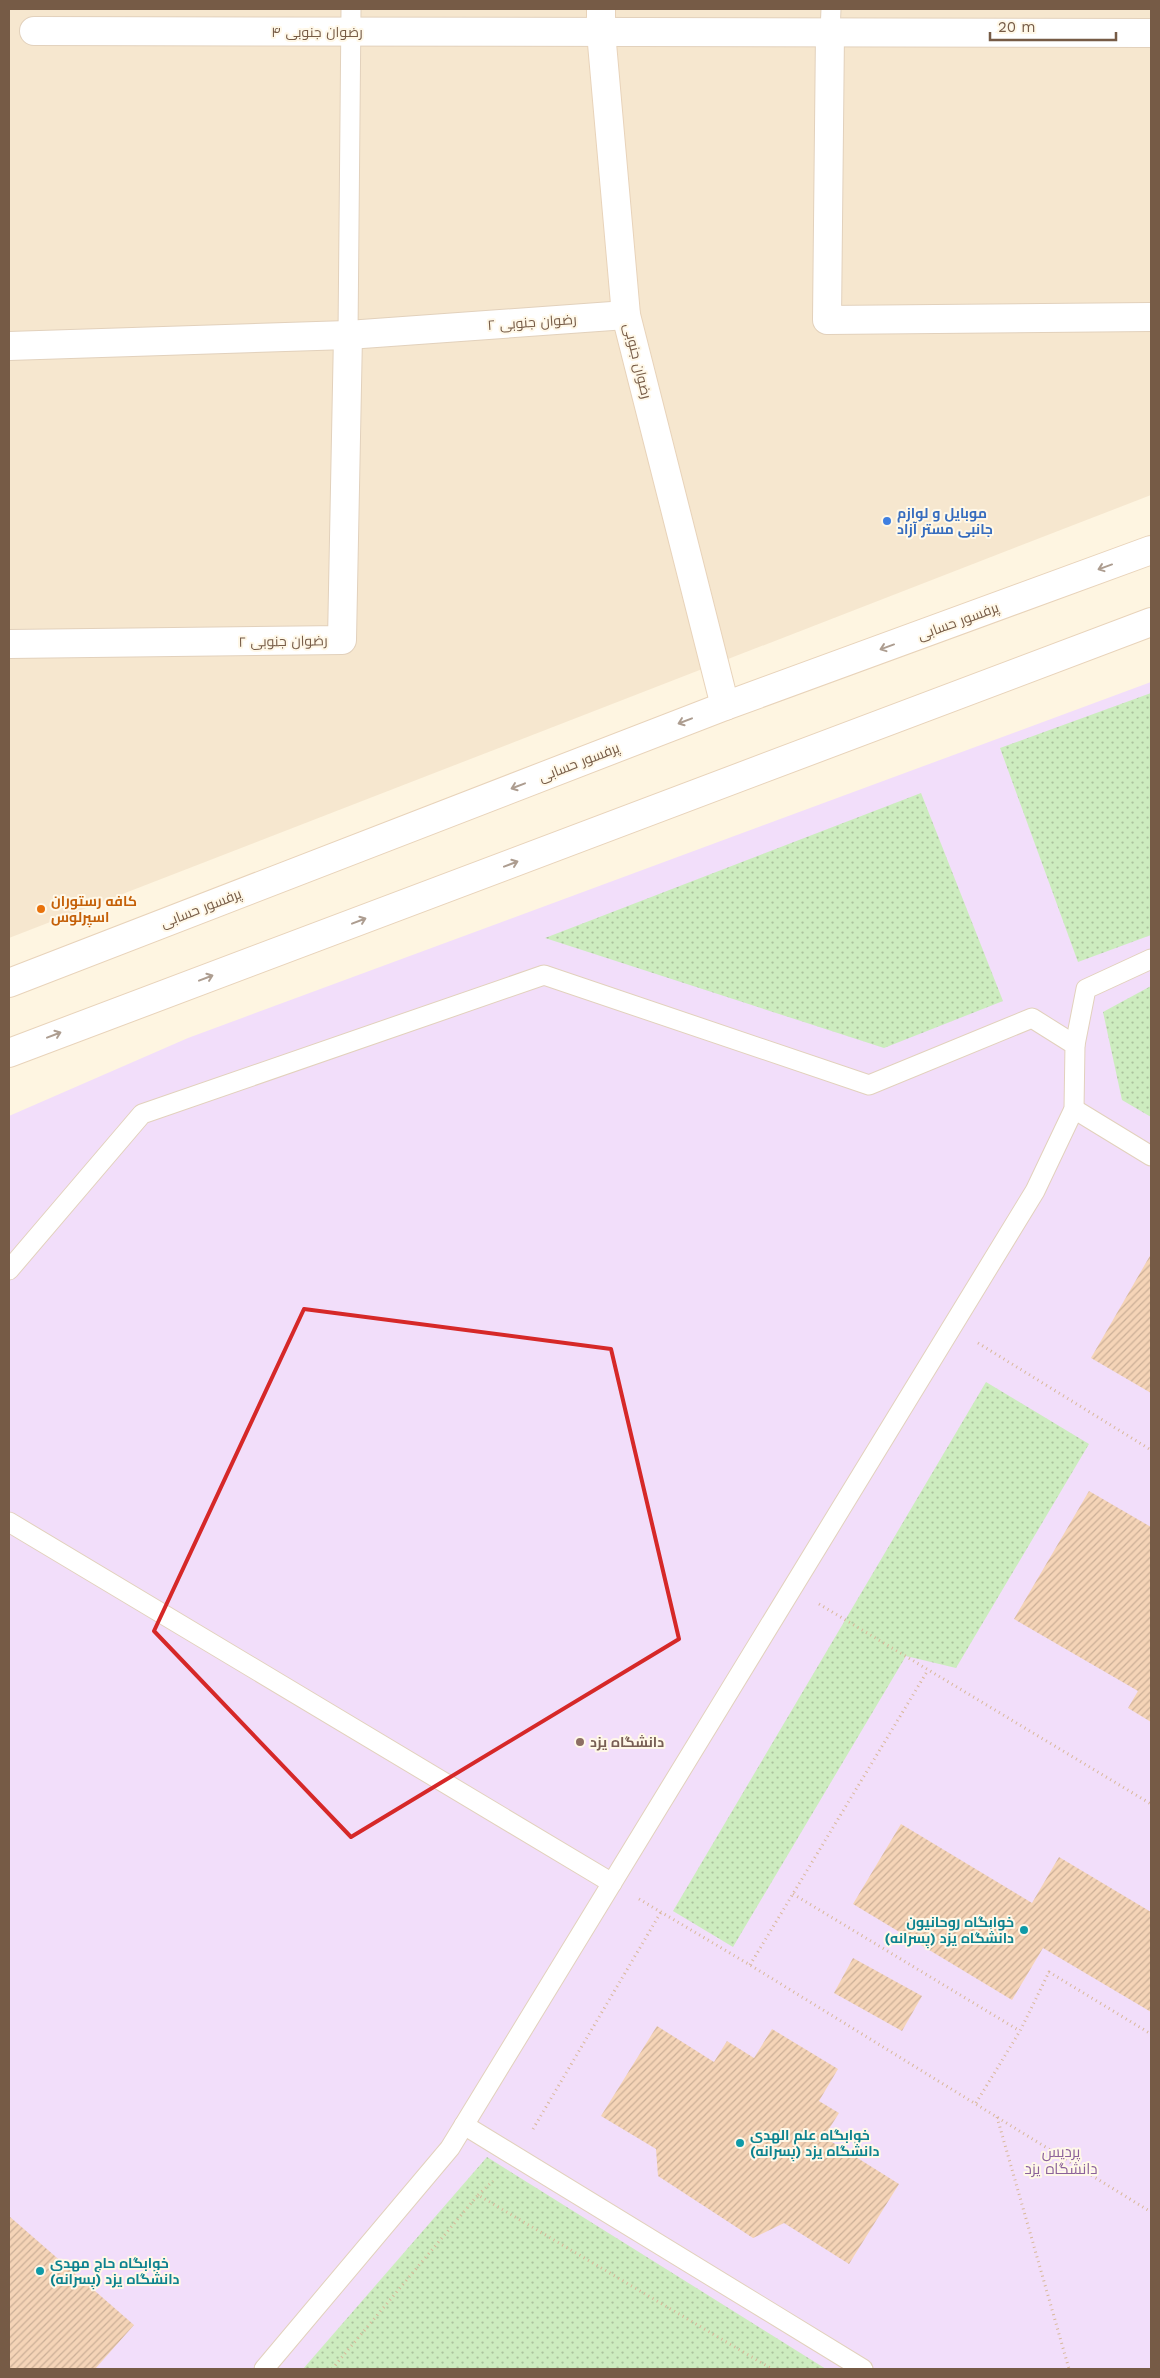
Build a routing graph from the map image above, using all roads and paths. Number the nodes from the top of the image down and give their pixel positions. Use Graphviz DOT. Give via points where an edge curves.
graph roads {
  1 [pos="351,20"];
  2 [pos="601,20"];
  3 [pos="831,21"];
  4 [pos="34,31"];
  5 [pos="1151,33"];
  6 [pos="626,315"];
  7 [pos="1151,317"];
  8 [pos="348,335"];
  9 [pos="9,346"];
  10 [pos="1151,550"];
  11 [pos="1151,622"];
  12 [pos="9,644"];
  13 [pos="725,706"];
  14 [pos="1151,959"];
  15 [pos="9,983"];
  16 [pos="1074,1045"];
  17 [pos="9,1053"];
  18 [pos="1074,1109"];
  19 [pos="1151,1156"];
  20 [pos="9,1270"];
  21 [pos="952,1327"];
  22 [pos="1151,1450"];
  23 [pos="9,1522"];
  24 [pos="793,1588"];
  25 [pos="928,1670"];
  26 [pos="1151,1804"];
  27 [pos="612,1884"];
  28 [pos="793,1894"];
  29 [pos="661,1912"];
  30 [pos="750,1965"];
  31 [pos="1020,2032"];
  32 [pos="1151,2034"];
  33 [pos="976,2104"];
  34 [pos="997,2117"];
  35 [pos="464,2125"];
  36 [pos="517,2157"];
  37 [pos="478,2195"];
  38 [pos="1151,2212"];
  39 [pos="264,2369"];
  40 [pos="332,2369"];
  41 [pos="772,2369"];
  42 [pos="863,2369"];
  43 [pos="1069,2369"];
  1 -- 2 [label="street, رضوان جنوبی ۴"];
  1 -- 4 [label="street, رضوان جنوبی ۴"];
  1 -- 8 [label="lane"];
  2 -- 3 [label="street, رضوان جنوبی ۴"];
  2 -- 6 [label="street, رضوان جنوبی"];
  3 -- 5 [label="street, رضوان جنوبی ۴"];
  3 -- 7 [label="street" via="827,320"];
  6 -- 8 [label="street, رضوان جنوبی ۲"];
  6 -- 13 [label="street, رضوان جنوبی"];
  8 -- 9 [label="street, رضوان جنوبی ۲"];
  8 -- 12 [label="street, رضوان جنوبی ۲" via="342,640"];
  10 -- 13 [label="street, پرفسور حسابی, one-way"];
  17 -- 11 [label="street, one-way"];
  13 -- 15 [label="street, پرفسور حسابی, one-way"];
  14 -- 16 [label="lane" via="1086,989"];
  16 -- 18 [label="lane"];
  16 -- 20 [label="lane" via="1032,1018 870,1085 544,975 142,1114"];
  18 -- 19 [label="lane"];
  18 -- 21 [label="lane" via="1035,1191"];
  21 -- 22 [label="path"];
  21 -- 24 [label="lane"];
  23 -- 27 [label="lane"];
  24 -- 25 [label="path"];
  24 -- 27 [label="lane"];
  25 -- 26 [label="path"];
  25 -- 28 [label="path"];
  27 -- 29 [label="path"];
  27 -- 35 [label="lane"];
  28 -- 30 [label="path"];
  28 -- 31 [label="path"];
  29 -- 30 [label="path"];
  29 -- 36 [label="path"];
  30 -- 33 [label="path"];
  31 -- 32 [label="path" via="1049,1972"];
  31 -- 33 [label="path"];
  33 -- 34 [label="path"];
  34 -- 38 [label="path"];
  34 -- 43 [label="path"];
  35 -- 36 [label="lane"];
  35 -- 39 [label="lane" via="450,2148"];
  36 -- 37 [label="path"];
  36 -- 42 [label="lane"];
  37 -- 40 [label="path"];
  37 -- 41 [label="path"];
}
